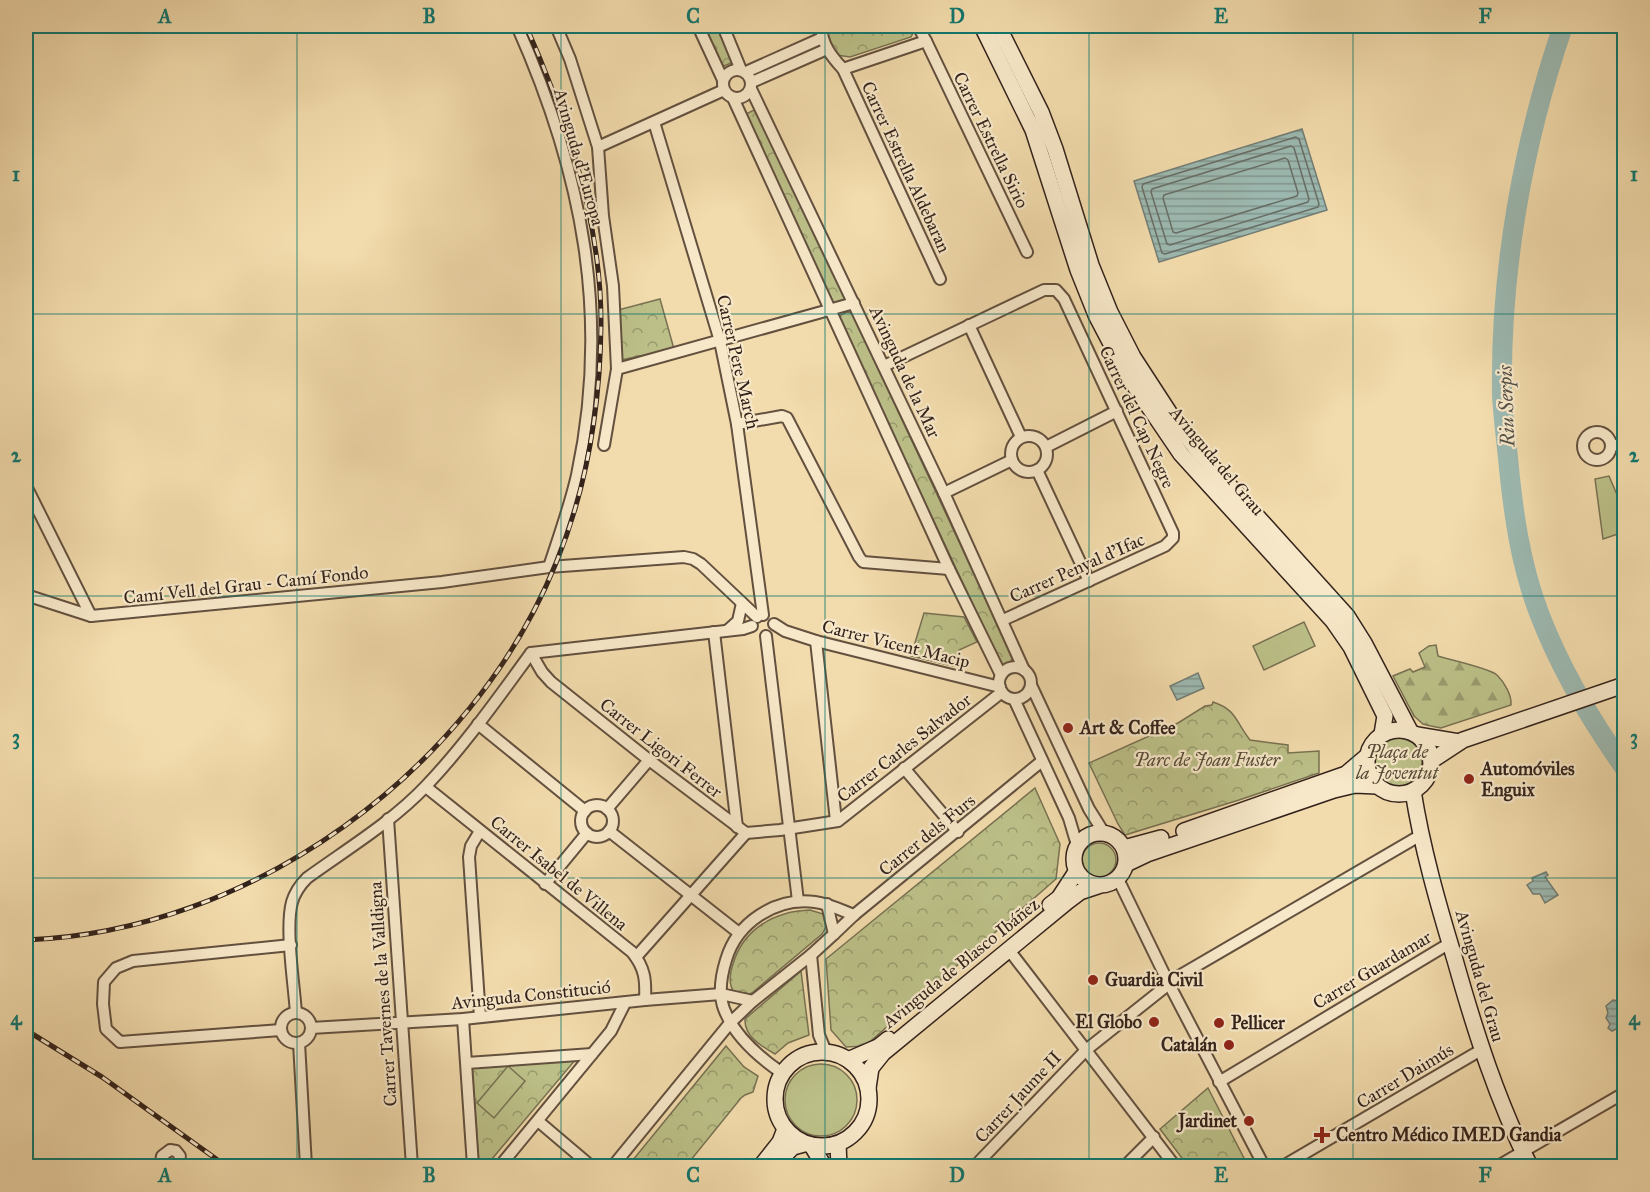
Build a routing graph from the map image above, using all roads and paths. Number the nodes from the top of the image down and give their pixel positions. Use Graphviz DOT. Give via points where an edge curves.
graph roads {
  1 [pos="517,26"];
  2 [pos="556,26"];
  3 [pos="698,26"];
  4 [pos="723,26"];
  5 [pos="821,26"];
  6 [pos="918,26"];
  7 [pos="982,26"];
  8 [pos="998,26"];
  9 [pos="822,38"];
  10 [pos="926,41"];
  11 [pos="827,49"];
  12 [pos="843,69"];
  13 [pos="747,78"];
  14 [pos="723,85"];
  15 [pos="733,98"];
  16 [pos="654,122"];
  17 [pos="598,147"];
  18 [pos="1027,252"];
  19 [pos="940,279"];
  20 [pos="854,303"];
  21 [pos="829,311"];
  22 [pos="969,325"];
  23 [pos="720,341"];
  24 [pos="884,366"];
  25 [pos="616,369"];
  26 [pos="1117,411"];
  27 [pos="737,424"];
  28 [pos="1021,437"];
  29 [pos="604,445"];
  30 [pos="1611,445"];
  31 [pos="1624,445"];
  32 [pos="1046,447"];
  33 [pos="1012,460"];
  34 [pos="1037,470"];
  35 [pos="26,486"];
  36 [pos="944,493"];
  37 [pos="1165,546"];
  38 [pos="549,567"];
  39 [pos="949,570"];
  40 [pos="1089,581"];
  41 [pos="26,596"];
  42 [pos="743,605"];
  43 [pos="91,616"];
  44 [pos="1003,620"];
  45 [pos="754,623"];
  46 [pos="728,630"];
  47 [pos="771,631"];
  48 [pos="714,632"];
  49 [pos="816,641"];
  50 [pos="531,653"];
  51 [pos="1024,670"];
  52 [pos="1001,675"];
  53 [pos="1031,685"];
  54 [pos="1624,685"];
  55 [pos="1001,690"];
  56 [pos="1014,699"];
  57 [pos="478,724"];
  58 [pos="1414,733"];
  59 [pos="1382,734"];
  60 [pos="1458,742"];
  61 [pos="1366,757"];
  62 [pos="649,760"];
  63 [pos="1042,761"];
  64 [pos="1431,761"];
  65 [pos="904,768"];
  66 [pos="1377,786"];
  67 [pos="426,787"];
  68 [pos="1413,791"];
  69 [pos="607,809"];
  70 [pos="585,811"];
  71 [pos="388,819"];
  72 [pos="836,821"];
  73 [pos="789,829"];
  74 [pos="741,830"];
  75 [pos="480,831"];
  76 [pos="609,831"];
  77 [pos="958,832"];
  78 [pos="587,833"];
  79 [pos="1104,833"];
  80 [pos="1420,835"];
  81 [pos="1077,845"];
  82 [pos="1124,848"];
  83 [pos="1126,864"];
  84 [pos="1076,872"];
  85 [pos="1118,879"];
  86 [pos="545,884"];
  87 [pos="1098,886"];
  88 [pos="692,896"];
  89 [pos="798,901"];
  90 [pos="827,904"];
  91 [pos="854,915"];
  92 [pos="739,933"];
  93 [pos="834,934"];
  94 [pos="1450,943"];
  95 [pos="291,945"];
  96 [pos="1009,950"];
  97 [pos="811,956"];
  98 [pos="636,957"];
  99 [pos="1169,984"];
  100 [pos="721,994"];
  101 [pos="645,1000"];
  102 [pos="753,1001"];
  103 [pos="625,1003"];
  104 [pos="296,1013"];
  105 [pos="480,1017"];
  106 [pos="464,1019"];
  107 [pos="402,1023"];
  108 [pos="730,1023"];
  109 [pos="312,1028"];
  110 [pos="281,1030"];
  111 [pos="298,1044"];
  112 [pos="1086,1050"];
  113 [pos="1481,1050"];
  114 [pos="826,1052"];
  115 [pos="592,1054"];
  116 [pos="848,1060"];
  117 [pos="467,1063"];
  118 [pos="782,1073"];
  119 [pos="1219,1082"];
  120 [pos="868,1088"];
  121 [pos="1624,1093"];
  122 [pos="538,1120"];
  123 [pos="784,1129"];
  124 [pos="1154,1137"];
  125 [pos="838,1144"];
  126 [pos="808,1145"];
  127 [pos="1522,1152"];
  128 [pos="182,1165"];
  129 [pos="164,1167"];
  130 [pos="306,1167"];
  131 [pos="412,1167"];
  132 [pos="473,1167"];
  133 [pos="500,1167"];
  134 [pos="591,1167"];
  135 [pos="613,1167"];
  136 [pos="761,1167"];
  137 [pos="774,1167"];
  138 [pos="824,1167"];
  139 [pos="839,1167"];
  140 [pos="975,1167"];
  141 [pos="1125,1167"];
  142 [pos="1175,1167"];
  143 [pos="1264,1167"];
  144 [pos="1283,1167"];
  145 [pos="1498,1167"];
  146 [pos="1530,1167"];
  1 -- 38 [label="street, Avinguda d'Europa" via="535,65 574,188 589,277 592,331 586,409 576,477"];
  2 -- 17 [label="street"];
  3 -- 14 [label="street"];
  4 -- 13 [label="street, Avinguda de la Mar"];
  5 -- 9 [label="street, Carrer Estrella Aldebaran"];
  6 -- 10 [label="street, Carrer Estrella Sirio"];
  7 -- 59 [label="main road, Avinguda del Grau" via="1033,130 1081,278 1128,376 1181,454 1333,621 1351,647 1385,716"];
  8 -- 58 [label="main road, Avinguda del Grau" via="1041,112 1091,265 1133,357 1197,450 1347,616 1405,724"];
  9 -- 11 [label="street, Carrer Estrella Aldebaran"];
  9 -- 13 [label="street"];
  10 -- 12 [label="street"];
  10 -- 18 [label="street, Carrer Estrella Sirio"];
  11 -- 12 [label="street, Carrer Estrella Aldebaran"];
  11 -- 13 [label="street"];
  12 -- 19 [label="street, Carrer Estrella Aldebaran"];
  13 -- 14 [label="street" via="727,73"];
  13 -- 15 [label="street" via="745,97"];
  13 -- 20 [label="street, Avinguda de la Mar"];
  14 -- 15 [label="street"];
  14 -- 16 [label="street"];
  15 -- 21 [label="street"];
  16 -- 17 [label="street"];
  16 -- 23 [label="street, Carrer Pere March"];
  17 -- 25 [label="street" via="613,286"];
  20 -- 21 [label="street"];
  20 -- 24 [label="street, Avinguda de la Mar"];
  21 -- 23 [label="street"];
  21 -- 39 [label="street"];
  22 -- 24 [label="street"];
  22 -- 26 [label="street, Carrer del Cap Negre" via="1048,289 1056,290 1064,299"];
  22 -- 28 [label="street"];
  23 -- 25 [label="street"];
  23 -- 27 [label="street, Carrer Pere March"];
  24 -- 36 [label="street, Avinguda de la Mar"];
  25 -- 29 [label="street"];
  26 -- 32 [label="street"];
  26 -- 37 [label="street, Carrer del Cap Negre" via="1173,533"];
  27 -- 39 [label="street" via="787,418 863,562"];
  27 -- 45 [label="street, Carrer Pere March"];
  28 -- 32 [label="street" via="1038,438"];
  28 -- 33 [label="street" via="1012,447"];
  30 -- 31 [label="street"];
  32 -- 34 [label="street" via="1046,460"];
  33 -- 34 [label="street" via="1026,471"];
  33 -- 36 [label="street"];
  34 -- 40 [label="street"];
  35 -- 43 [label="street"];
  36 -- 44 [label="street, Avinguda de la Mar"];
  37 -- 40 [label="street, Carrer Penyal d'Ifac"];
  38 -- 42 [label="street, Camí Vell del Grau - Camí Fondo" via="684,557 697,561"];
  38 -- 43 [label="street, Camí Vell del Grau - Camí Fondo" via="442,582"];
  39 -- 52 [label="street"];
  40 -- 44 [label="street, Carrer Penyal d'Ifac"];
  41 -- 43 [label="street"];
  42 -- 45 [label="street"];
  42 -- 46 [label="street" via="738,621"];
  44 -- 51 [label="street, Avinguda de la Mar"];
  45 -- 46 [label="street"];
  45 -- 47 [label="street" via="761,637"];
  45 -- 47 [label="street" via="770,617"];
  46 -- 48 [label="street"];
  47 -- 49 [label="street, Carrer Vicent Macip" via="785,631"];
  47 -- 73 [label="street"];
  48 -- 50 [label="street"];
  48 -- 74 [label="street"];
  49 -- 55 [label="street, Carrer Vicent Macip"];
  49 -- 72 [label="street"];
  50 -- 57 [label="street"];
  50 -- 62 [label="street, Carrer Ligori Ferrer" via="551,682"];
  51 -- 52 [label="street" via="1010,668"];
  51 -- 53 [label="street"];
  52 -- 55 [label="street"];
  53 -- 56 [label="street" via="1027,693"];
  53 -- 79 [label="street"];
  54 -- 60 [label="main road"];
  55 -- 56 [label="street"];
  55 -- 65 [label="street, Carrer Carles Salvador"];
  56 -- 63 [label="street"];
  57 -- 67 [label="street"];
  57 -- 70 [label="street"];
  58 -- 59 [label="main road" via="1390,730"];
  58 -- 60 [label="main road"];
  58 -- 64 [label="main road" via="1424,742"];
  59 -- 61 [label="main road"];
  60 -- 64 [label="main road"];
  61 -- 66 [label="main road" via="1370,778"];
  61 -- 82 [label="main road" via="1346,774"];
  62 -- 69 [label="street"];
  62 -- 74 [label="street, Carrer Ligori Ferrer"];
  63 -- 77 [label="street, Carrer dels Furs"];
  63 -- 81 [label="street"];
  64 -- 68 [label="main road" via="1426,778"];
  65 -- 72 [label="street, Carrer Carles Salvador"];
  65 -- 77 [label="street"];
  66 -- 68 [label="main road" via="1391,794"];
  66 -- 83 [label="main road" via="1354,785 1334,790"];
  67 -- 71 [label="street"];
  67 -- 75 [label="street, Carrer Isabel de Villena"];
  68 -- 80 [label="main road, Avinguda del Grau"];
  69 -- 70 [label="street" via="595,806"];
  69 -- 76 [label="street" via="613,820"];
  70 -- 78 [label="street" via="581,821"];
  71 -- 95 [label="street" via="300,885 292,901"];
  71 -- 107 [label="street, Carrer Tavernes de la Valldigna"];
  72 -- 73 [label="street, Carrer Carles Salvador"];
  73 -- 74 [label="street"];
  73 -- 89 [label="street"];
  74 -- 88 [label="street"];
  75 -- 86 [label="street, Carrer Isabel de Villena"];
  75 -- 105 [label="street" via="469,857"];
  76 -- 78 [label="street" via="599,837"];
  76 -- 88 [label="street"];
  77 -- 91 [label="street, Carrer dels Furs"];
  78 -- 86 [label="street"];
  79 -- 81 [label="main road" via="1089,835"];
  79 -- 82 [label="main road"];
  80 -- 94 [label="main road, Avinguda del Grau"];
  80 -- 99 [label="street, Carrer Jaume II"];
  81 -- 84 [label="main road" via="1073,858"];
  82 -- 83 [label="main road"];
  83 -- 85 [label="main road"];
  84 -- 87 [label="main road" via="1085,882"];
  84 -- 116 [label="main road, Avinguda de Blasco Ibáñez" via="1059,898 961,980 878,1047"];
  85 -- 87 [label="main road"];
  85 -- 99 [label="street"];
  86 -- 98 [label="street, Carrer Isabel de Villena"];
  87 -- 96 [label="main road, Avinguda de Blasco Ibáñez" via="1080,891"];
  88 -- 92 [label="street"];
  88 -- 98 [label="street"];
  89 -- 90 [label="street"];
  89 -- 92 [label="street" via="769,910"];
  90 -- 91 [label="street"];
  90 -- 93 [label="street"];
  91 -- 93 [label="street, Carrer dels Furs"];
  92 -- 100 [label="street" via="725,963"];
  93 -- 97 [label="street"];
  94 -- 113 [label="main road, Avinguda del Grau"];
  94 -- 119 [label="street, Carrer Guardamar"];
  95 -- 104 [label="street"];
  95 -- 110 [label="street" via="133,961 116,968 104,982 106,1029 120,1042"];
  96 -- 112 [label="street"];
  96 -- 120 [label="main road, Avinguda de Blasco Ibáñez" via="883,1053 872,1068"];
  97 -- 102 [label="street"];
  97 -- 114 [label="street" via="819,1035"];
  98 -- 101 [label="street" via="646,976"];
  99 -- 112 [label="street, Carrer Jaume II"];
  99 -- 119 [label="street"];
  100 -- 101 [label="street, Avinguda Constitució"];
  100 -- 102 [label="street, Avinguda Constitució"];
  100 -- 108 [label="street"];
  101 -- 103 [label="street, Avinguda Constitució"];
  102 -- 108 [label="street"];
  103 -- 105 [label="street, Avinguda Constitució"];
  103 -- 115 [label="street" via="611,1031"];
  104 -- 109 [label="street" via="308,1019"];
  104 -- 110 [label="street" via="287,1016"];
  105 -- 106 [label="street, Avinguda Constitució"];
  106 -- 107 [label="street, Avinguda Constitució"];
  106 -- 117 [label="street"];
  107 -- 109 [label="street, Avinguda Constitució"];
  107 -- 131 [label="street, Carrer Tavernes de la Valldigna"];
  108 -- 118 [label="street"];
  108 -- 135 [label="street"];
  109 -- 111 [label="street" via="306,1040"];
  110 -- 111 [label="street" via="289,1042"];
  111 -- 130 [label="street"];
  112 -- 124 [label="street"];
  112 -- 140 [label="street, Carrer Jaume II"];
  113 -- 127 [label="main road, Avinguda del Grau"];
  113 -- 144 [label="street, Carrer Daimús"];
  114 -- 116 [label="main road"];
  114 -- 118 [label="main road" via="801,1057"];
  115 -- 117 [label="street"];
  115 -- 122 [label="street"];
  116 -- 120 [label="main road" via="864,1077"];
  117 -- 132 [label="street"];
  118 -- 123 [label="main road" via="774,1101"];
  119 -- 143 [label="street"];
  120 -- 125 [label="main road" via="870,1100 863,1123 853,1136"];
  121 -- 127 [label="street"];
  122 -- 133 [label="street"];
  122 -- 134 [label="street"];
  123 -- 126 [label="main road"];
  123 -- 136 [label="main road" via="780,1142"];
  124 -- 141 [label="street"];
  124 -- 142 [label="street"];
  125 -- 126 [label="main road"];
  125 -- 139 [label="main road"];
  126 -- 137 [label="main road" via="793,1147"];
  126 -- 138 [label="main road"];
  127 -- 145 [label="street"];
  127 -- 146 [label="main road, Avinguda del Grau"];
  128 -- 129 [label="street" via="178,1154 170,1150 162,1156"];
}
